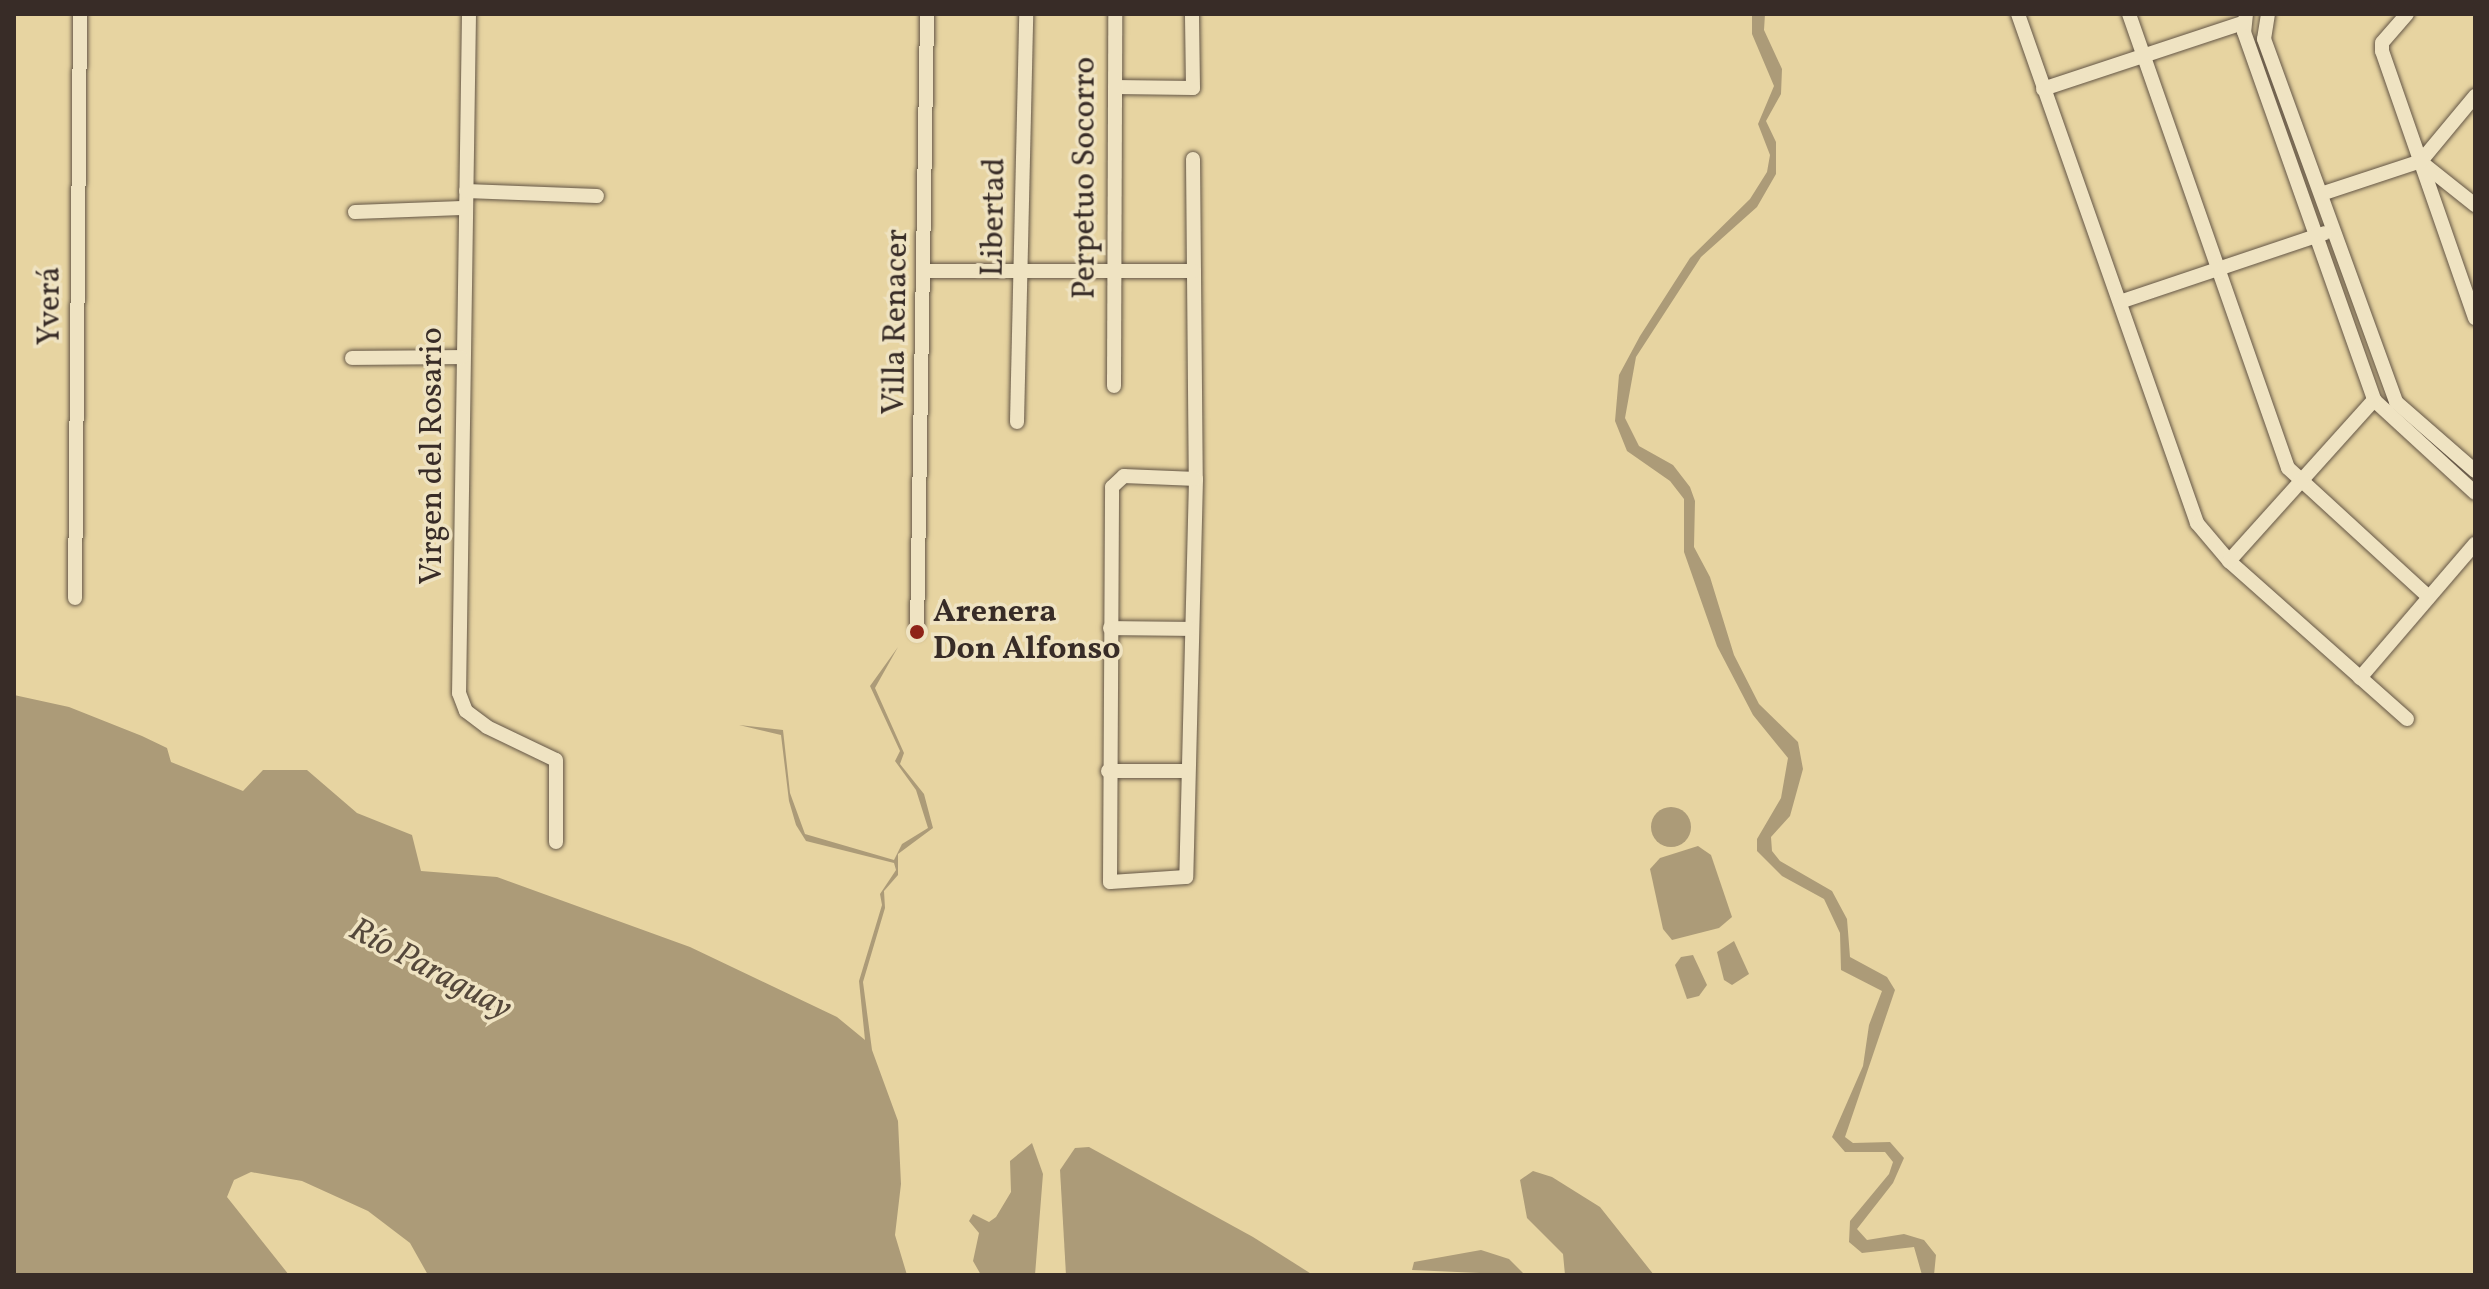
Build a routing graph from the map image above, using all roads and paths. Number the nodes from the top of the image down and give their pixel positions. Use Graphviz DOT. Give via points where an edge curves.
graph roads {
  1 [pos="80,14"];
  2 [pos="469,14"];
  3 [pos="927,14"];
  4 [pos="1026,14"];
  5 [pos="1115,14"];
  6 [pos="1192,14"];
  7 [pos="2018,14"];
  8 [pos="2129,14"];
  9 [pos="2407,14"];
  10 [pos="2262,19"];
  11 [pos="2244,23"];
  12 [pos="2144,57"];
  13 [pos="1115,87"];
  14 [pos="2043,89"];
  15 [pos="2475,96"];
  16 [pos="1193,159"];
  17 [pos="2421,161"];
  18 [pos="466,191"];
  19 [pos="2321,194"];
  20 [pos="597,196"];
  21 [pos="2475,205"];
  22 [pos="462,208"];
  23 [pos="355,212"];
  24 [pos="2334,230"];
  25 [pos="2317,235"];
  26 [pos="2219,269"];
  27 [pos="1023,270"];
  28 [pos="927,271"];
  29 [pos="1113,271"];
  30 [pos="1194,271"];
  31 [pos="2120,302"];
  32 [pos="2475,318"];
  33 [pos="461,357"];
  34 [pos="352,358"];
  35 [pos="1114,386"];
  36 [pos="2374,400"];
  37 [pos="1017,422"];
  38 [pos="2475,471"];
  39 [pos="1196,479"];
  40 [pos="2299,483"];
  41 [pos="2475,493"];
  42 [pos="2475,544"];
  43 [pos="2229,561"];
  44 [pos="2429,597"];
  45 [pos="75,598"];
  46 [pos="1110,628"];
  47 [pos="1191,629"];
  48 [pos="917,632"];
  49 [pos="2360,678"];
  50 [pos="2407,719"];
  51 [pos="1108,771"];
  52 [pos="1188,771"];
  53 [pos="556,842"];
  1 -- 45 [label="street, Yverá"];
  2 -- 18 [label="street, Virgen del Rosario"];
  3 -- 28 [label="street, Villa Renacer"];
  4 -- 27 [label="street, Libertad"];
  5 -- 13 [label="street, Perpetuo Socorro"];
  6 -- 13 [label="street" via="1193,88"];
  7 -- 14 [label="street"];
  8 -- 12 [label="street"];
  9 -- 17 [label="street" via="2382,43 2382,51"];
  10 -- 11 [label="street"];
  10 -- 19 [label="street"];
  11 -- 12 [label="street"];
  11 -- 25 [label="street"];
  12 -- 14 [label="street"];
  12 -- 26 [label="street"];
  13 -- 29 [label="street, Perpetuo Socorro"];
  14 -- 31 [label="street"];
  15 -- 17 [label="street"];
  16 -- 30 [label="street"];
  17 -- 19 [label="street"];
  17 -- 21 [label="street"];
  17 -- 32 [label="street"];
  18 -- 20 [label="street"];
  18 -- 22 [label="street, Virgen del Rosario"];
  19 -- 24 [label="street"];
  22 -- 23 [label="street"];
  22 -- 33 [label="street, Virgen del Rosario"];
  24 -- 25 [label="street"];
  24 -- 38 [label="street" via="2396,402"];
  25 -- 26 [label="street"];
  25 -- 36 [label="street"];
  26 -- 31 [label="street"];
  26 -- 40 [label="street" via="2280,449"];
  27 -- 28 [label="street"];
  27 -- 29 [label="street"];
  27 -- 37 [label="street, Libertad"];
  28 -- 48 [label="street, Villa Renacer"];
  29 -- 30 [label="street"];
  29 -- 35 [label="street, Perpetuo Socorro"];
  30 -- 39 [label="street"];
  31 -- 43 [label="street" via="2188,506 2206,538"];
  33 -- 34 [label="street"];
  33 -- 53 [label="street, Virgen del Rosario" via="460,701 487,727 556,760"];
  36 -- 40 [label="street"];
  36 -- 41 [label="street"];
  39 -- 46 [label="street" via="1124,476 1112,487"];
  39 -- 47 [label="street"];
  40 -- 43 [label="street"];
  40 -- 44 [label="street"];
  42 -- 44 [label="street"];
  43 -- 49 [label="street"];
  44 -- 49 [label="street"];
  46 -- 47 [label="street"];
  46 -- 51 [label="street"];
  47 -- 52 [label="street"];
  49 -- 50 [label="street"];
  51 -- 52 [label="street"];
  51 -- 52 [label="street" via="1110,882 1185,880"];
}
